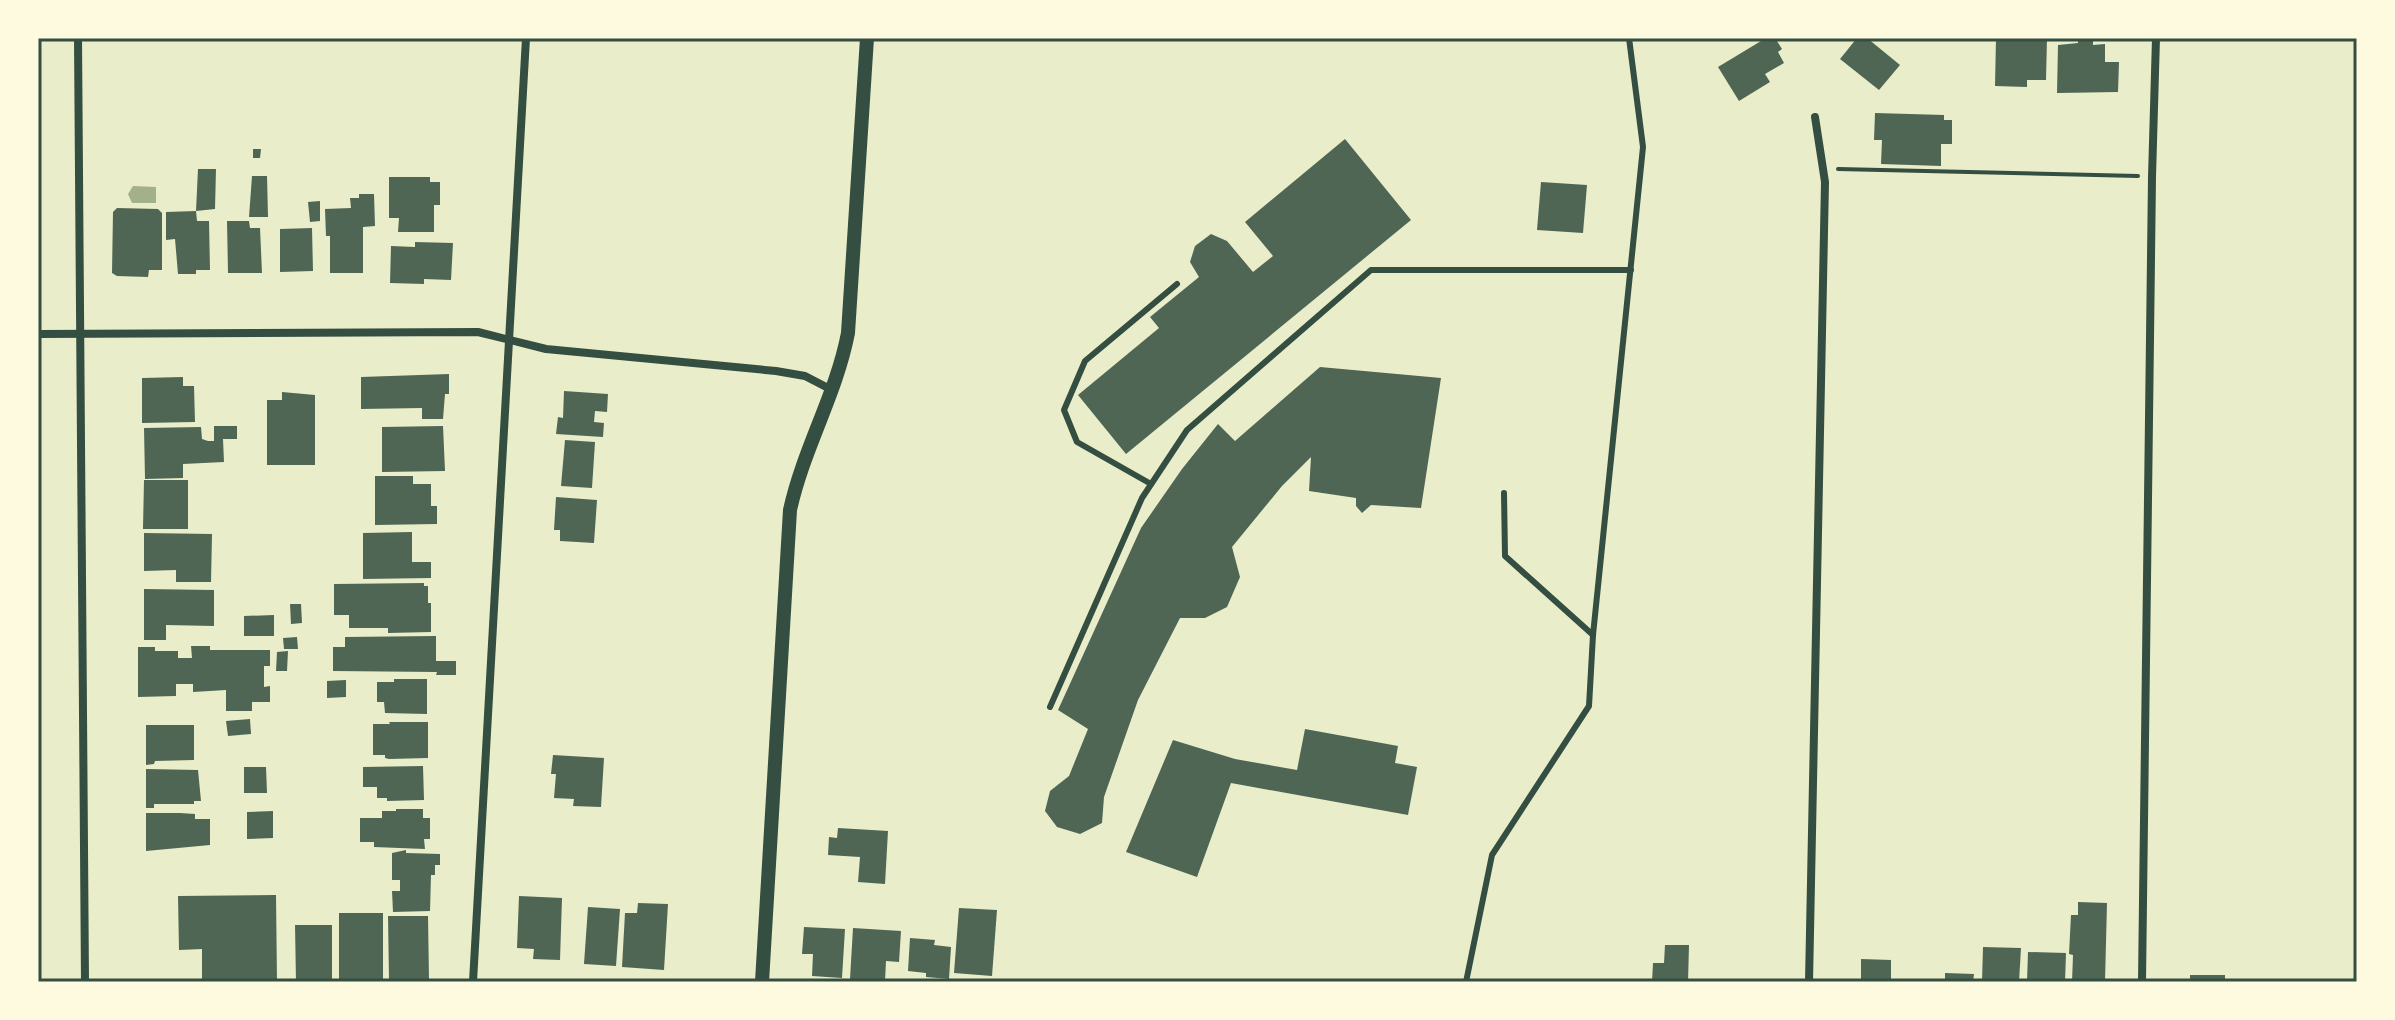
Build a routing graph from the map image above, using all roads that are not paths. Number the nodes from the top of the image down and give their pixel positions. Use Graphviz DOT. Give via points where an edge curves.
graph roads {
  1 [pos="78,38"];
  2 [pos="526,38"];
  3 [pos="867,38"];
  4 [pos="1629,38"];
  5 [pos="2156,38"];
  6 [pos="1815,117"];
  7 [pos="1631,270"];
  8 [pos="1177,284"];
  9 [pos="80,333"];
  10 [pos="38,334"];
  11 [pos="509,340"];
  12 [pos="832,390"];
  13 [pos="1151,484"];
  14 [pos="1504,493"];
  15 [pos="1593,635"];
  16 [pos="1050,707"];
  17 [pos="85,982"];
  18 [pos="473,982"];
  19 [pos="762,982"];
  20 [pos="1466,982"];
  21 [pos="1809,982"];
  22 [pos="2142,982"];
  1 -- 9 [label="street"];
  2 -- 11 [label="street"];
  3 -- 12 [label="street" via="848,333"];
  4 -- 7 [label="lane" via="1643,147"];
  5 -- 22 [label="street"];
  6 -- 21 [label="street" via="1825,182"];
  7 -- 13 [label="lane" via="1371,270 1187,430"];
  7 -- 15 [label="lane"];
  8 -- 13 [label="lane" via="1085,361 1064,410 1077,442"];
  9 -- 10 [label="street"];
  9 -- 11 [label="street" via="478,332"];
  9 -- 17 [label="street"];
  11 -- 12 [label="street" via="546,349 776,371 805,376"];
  11 -- 18 [label="street"];
  12 -- 19 [label="street" via="806,451 790,510"];
  13 -- 16 [label="lane"];
  14 -- 15 [label="lane" via="1505,556"];
  15 -- 20 [label="lane" via="1589,706 1492,855"];
}
